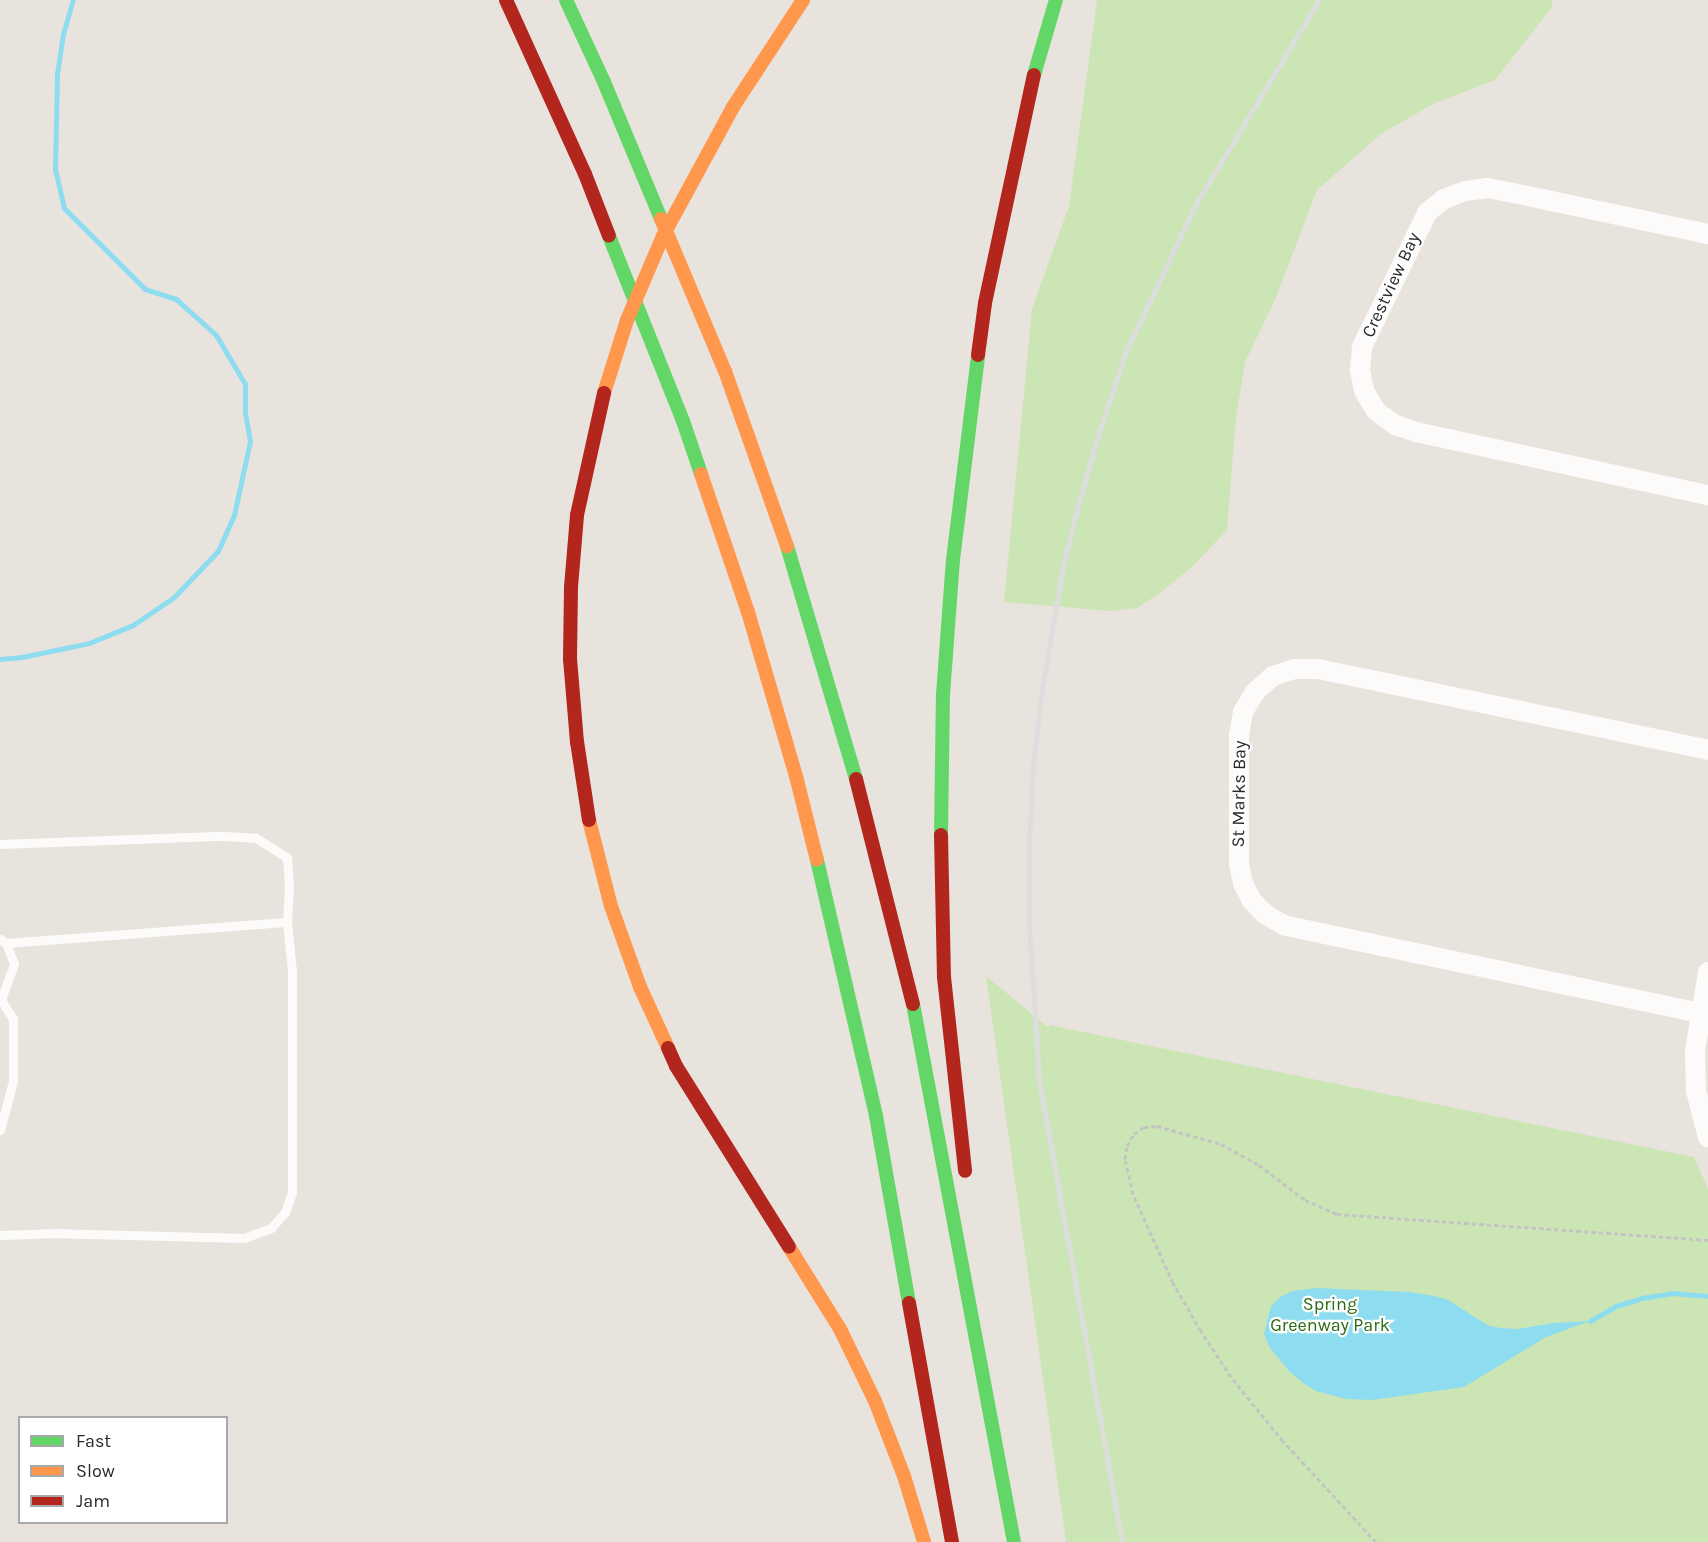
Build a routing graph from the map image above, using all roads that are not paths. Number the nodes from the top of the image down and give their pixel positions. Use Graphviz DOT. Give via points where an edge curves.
graph roads {
  1 [pos="506,0"];
  2 [pos="566,0"];
  3 [pos="803,0"];
  4 [pos="1056,0"];
  5 [pos="1708,234"];
  6 [pos="1708,495"];
  7 [pos="1708,750"];
  8 [pos="0,844"];
  9 [pos="287,922"];
  10 [pos="3,941"];
  11 [pos="1708,972"];
  12 [pos="1,1000"];
  13 [pos="1700,1013"];
  14 [pos="0,1130"];
  15 [pos="1708,1137"];
  16 [pos="966,1182"];
  17 [pos="969,1228"];
  18 [pos="0,1234"];
  19 [pos="968,1287"];
  20 [pos="924,1542"];
  21 [pos="952,1542"];
  22 [pos="1014,1542"];
  1 -- 21 [label="highway" via="585,174 683,422 748,612 797,780 876,1116"];
  2 -- 19 [label="highway" via="725,371 780,525 873,841 912,1002"];
  3 -- 20 [label="highway" via="733,107 682,197 627,320 598,412 577,515 570,659 588,817 611,906 640,987 676,1066 840,1329 904,1476"];
  4 -- 16 [label="highway" via="1027,101 985,303 950,594 943,695 944,977"];
  5 -- 6 [label="street, Crestview Bay" via="1486,188 1444,199 1427,213 1362,346 1360,369 1364,391 1376,411 1395,425"];
  7 -- 13 [label="street, St Marks Bay" via="1318,669 1295,669 1274,676 1255,692 1243,712 1239,735 1239,864 1243,884 1266,915 1284,925"];
  8 -- 9 [label="lane" via="256,838 287,857"];
  9 -- 10 [label="lane"];
  9 -- 18 [label="lane" via="292,971 292,1192 285,1212 271,1228 244,1238"];
  10 -- 12 [label="lane" via="14,964"];
  11 -- 13 [label="street"];
  12 -- 14 [label="lane" via="14,1019 13,1082"];
  13 -- 15 [label="street" via="1695,1051 1696,1091"];
  17 -- 19 [label="highway"];
  19 -- 22 [label="highway"];
}
